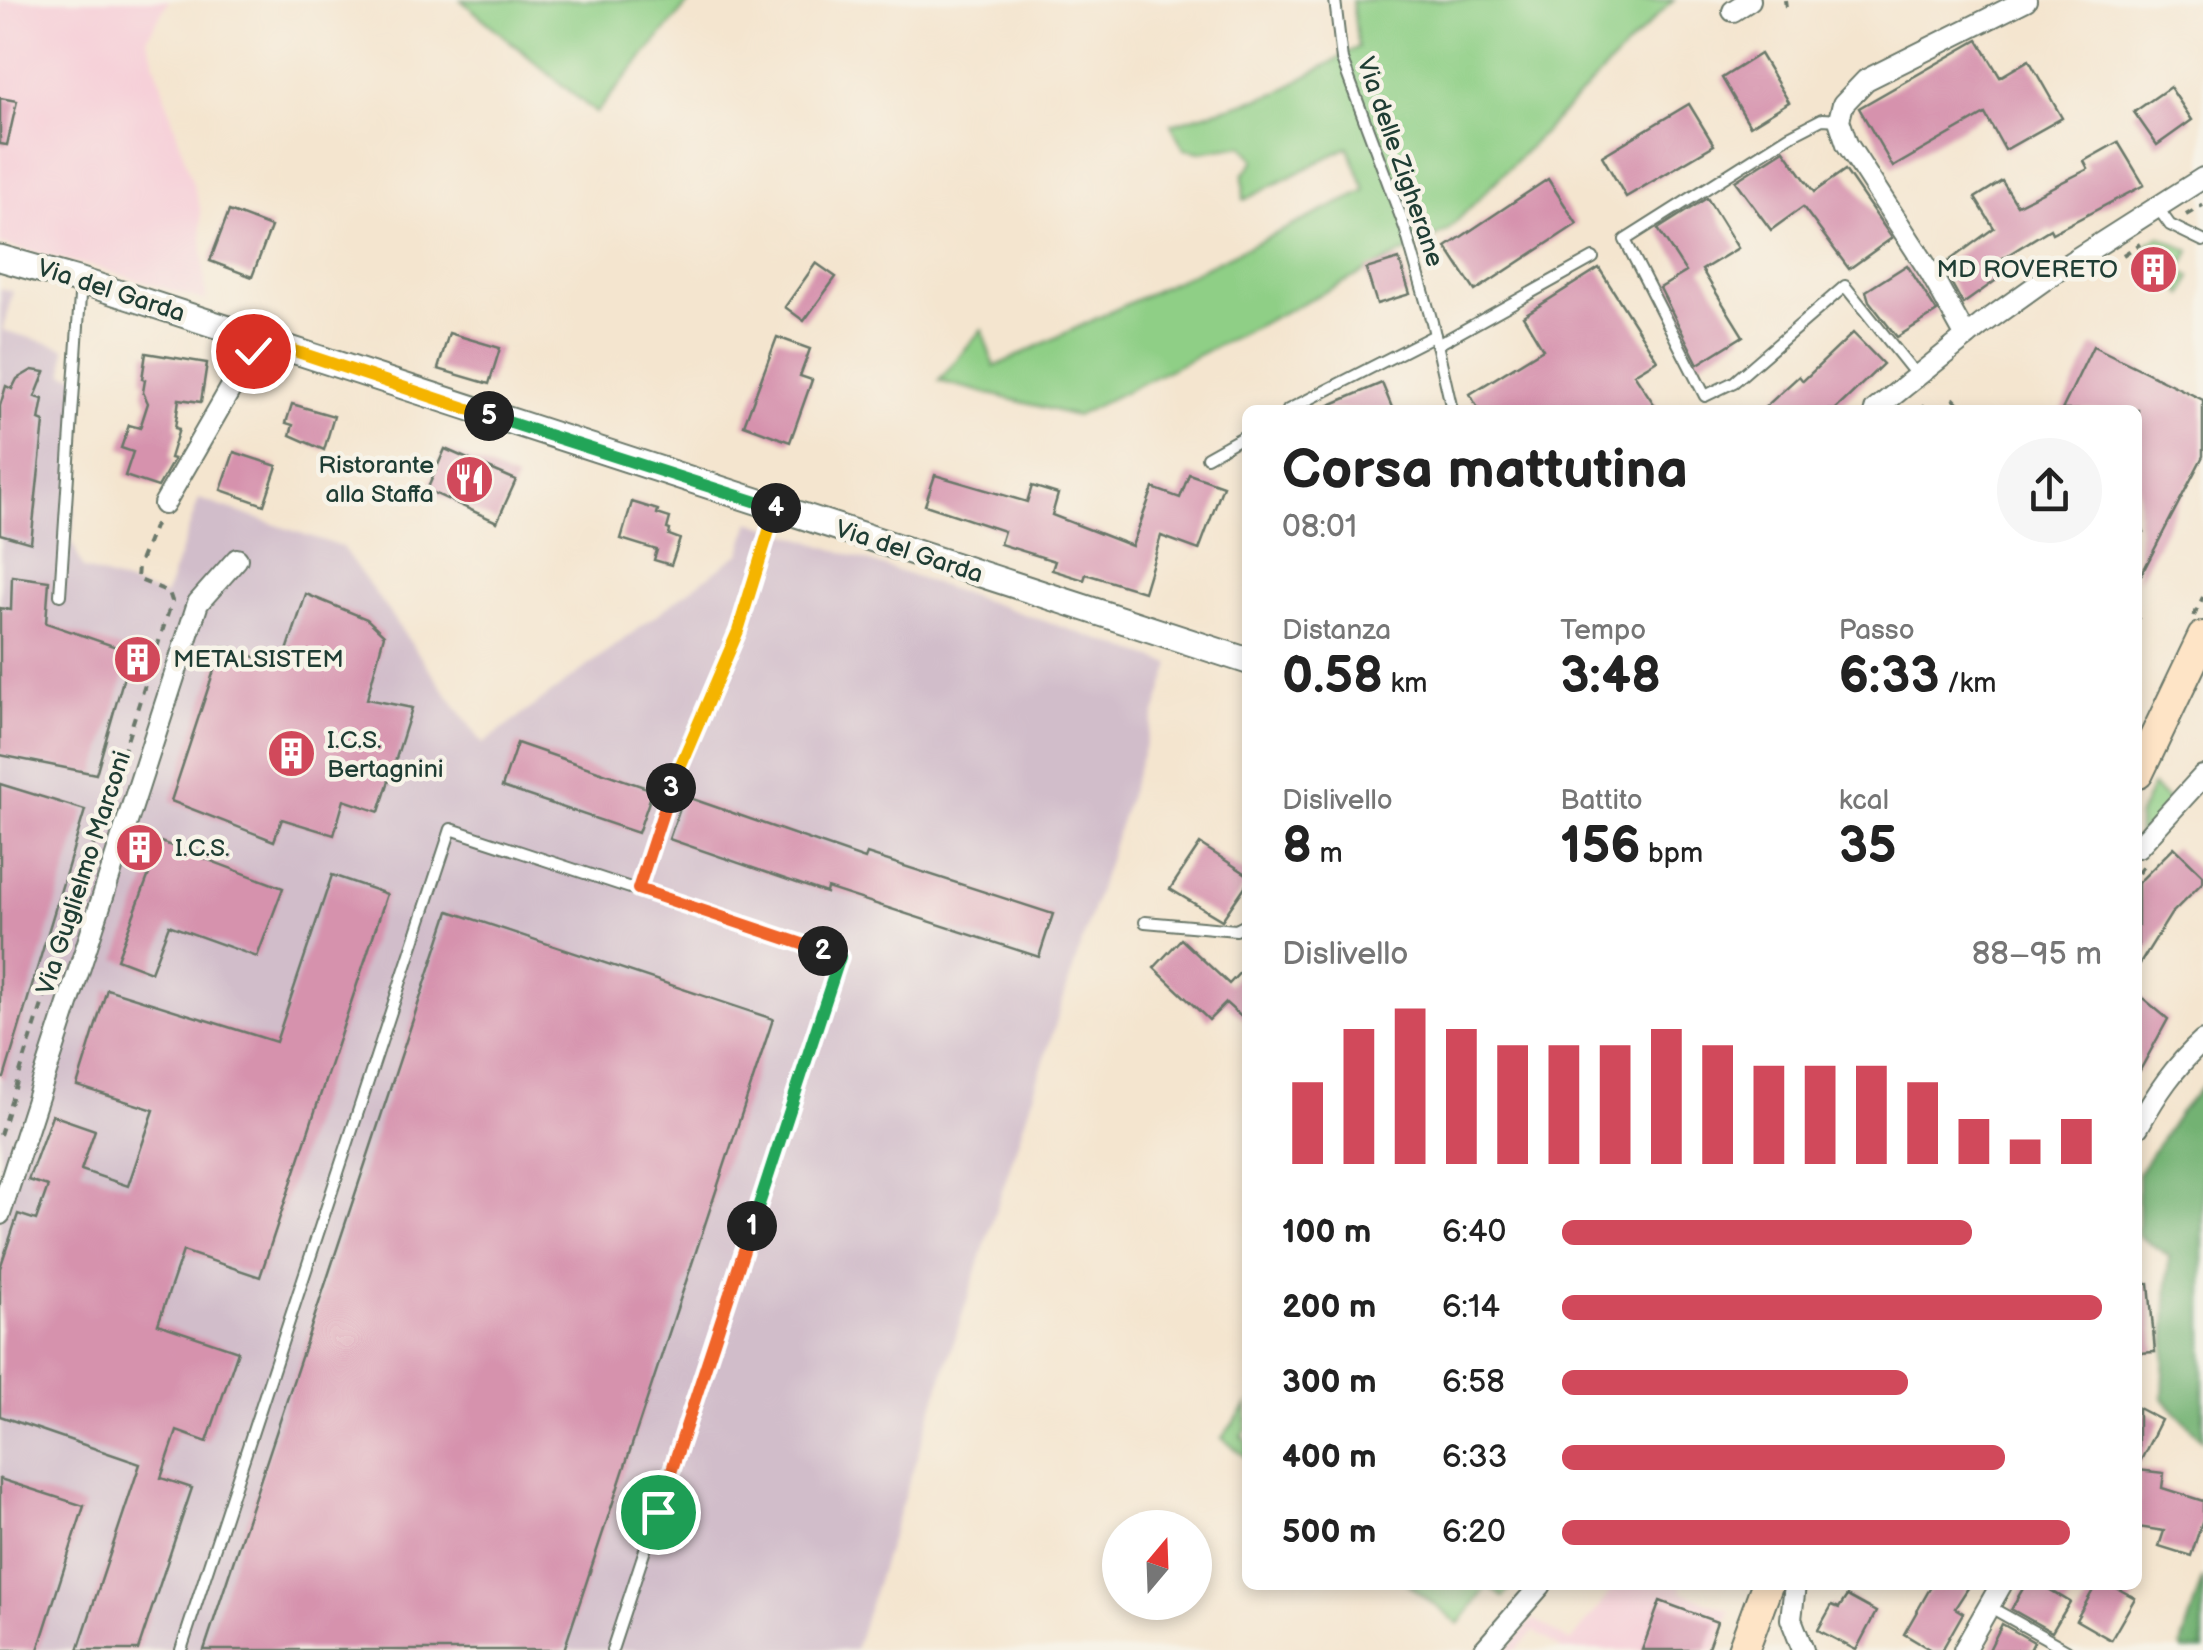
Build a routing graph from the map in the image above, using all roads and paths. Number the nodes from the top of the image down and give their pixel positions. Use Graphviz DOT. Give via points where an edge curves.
graph roads {
  1 [pos="1335,0"];
  2 [pos="2026,0"];
  3 [pos="1838,120"];
  4 [pos="2203,178"];
  5 [pos="2203,205"];
  6 [pos="2157,207"];
  7 [pos="2190,213"];
  8 [pos="2203,240"];
  9 [pos="0,258"];
  10 [pos="1593,258"];
  11 [pos="82,280"];
  12 [pos="1966,337"];
  13 [pos="259,339"];
  14 [pos="1436,340"];
  15 [pos="1917,376"];
  16 [pos="1953,398"];
  17 [pos="1930,401"];
  18 [pos="1299,405"];
  19 [pos="1451,405"];
  20 [pos="1881,405"];
  21 [pos="1925,405"];
  22 [pos="1959,405"];
  23 [pos="1242,437"];
  24 [pos="1207,457"];
  25 [pos="164,504"];
  26 [pos="776,508"];
  27 [pos="2147,528"];
  28 [pos="2142,531"];
  29 [pos="237,559"];
  30 [pos="60,595"];
  31 [pos="2203,637"];
  32 [pos="1242,659"];
  33 [pos="2142,764"];
  34 [pos="2203,776"];
  35 [pos="2142,843"];
  36 [pos="638,889"];
  37 [pos="1145,922"];
  38 [pos="1242,927"];
  39 [pos="2203,1041"];
  40 [pos="2142,1120"];
  41 [pos="0,1134"];
  42 [pos="0,1214"];
  43 [pos="1538,1590"];
  44 [pos="1765,1590"];
  45 [pos="1794,1590"];
  46 [pos="1998,1590"];
  47 [pos="1989,1606"];
  48 [pos="181,1650"];
  49 [pos="612,1650"];
  50 [pos="1484,1650"];
  51 [pos="1743,1650"];
  52 [pos="1803,1650"];
  53 [pos="1964,1650"];
  54 [pos="2068,1650"];
  1 -- 14 [label="lane, Via delle Zigherane" via="1342,60 1405,228"];
  2 -- 3 [label="street" via="1866,80"];
  3 -- 12 [label="street"];
  3 -- 15 [label="lane" via="1822,119 1789,136 1625,240 1705,396 1734,382 1845,286"];
  4 -- 6 [label="street"];
  5 -- 7 [label="path"];
  6 -- 8 [label="lane" via="2170,225"];
  6 -- 12 [label="street"];
  9 -- 11 [label="street, Via del Garda"];
  10 -- 14 [label="lane"];
  11 -- 13 [label="street, Via del Garda"];
  11 -- 30 [label="lane"];
  12 -- 15 [label="street"];
  13 -- 25 [label="street"];
  13 -- 26 [label="street, Via del Garda"];
  14 -- 18 [label="lane"];
  14 -- 19 [label="lane, Via delle Zigherane"];
  15 -- 20 [label="street"];
  16 -- 22 [label="path"];
  17 -- 21 [label="path"];
  23 -- 24 [label="lane"];
  25 -- 41 [label="path" via="137,579 169,592 172,601"];
  26 -- 32 [label="street, Via del Garda"];
  26 -- 36 [label="lane" via="738,631 679,763"];
  27 -- 28 [label="path"];
  29 -- 42 [label="street, Via Guglielmo Marconi" via="198,603"];
  31 -- 33 [label="main road"];
  34 -- 35 [label="street"];
  36 -- 48 [label="lane" via="452,829"];
  36 -- 49 [label="lane" via="840,957"];
  37 -- 38 [label="lane"];
  39 -- 40 [label="street" via="2160,1087"];
  43 -- 50 [label="street"];
  44 -- 51 [label="main road"];
  45 -- 52 [label="street" via="1791,1619"];
  46 -- 47 [label="street"];
  47 -- 53 [label="street"];
  47 -- 54 [label="lane"];
}
